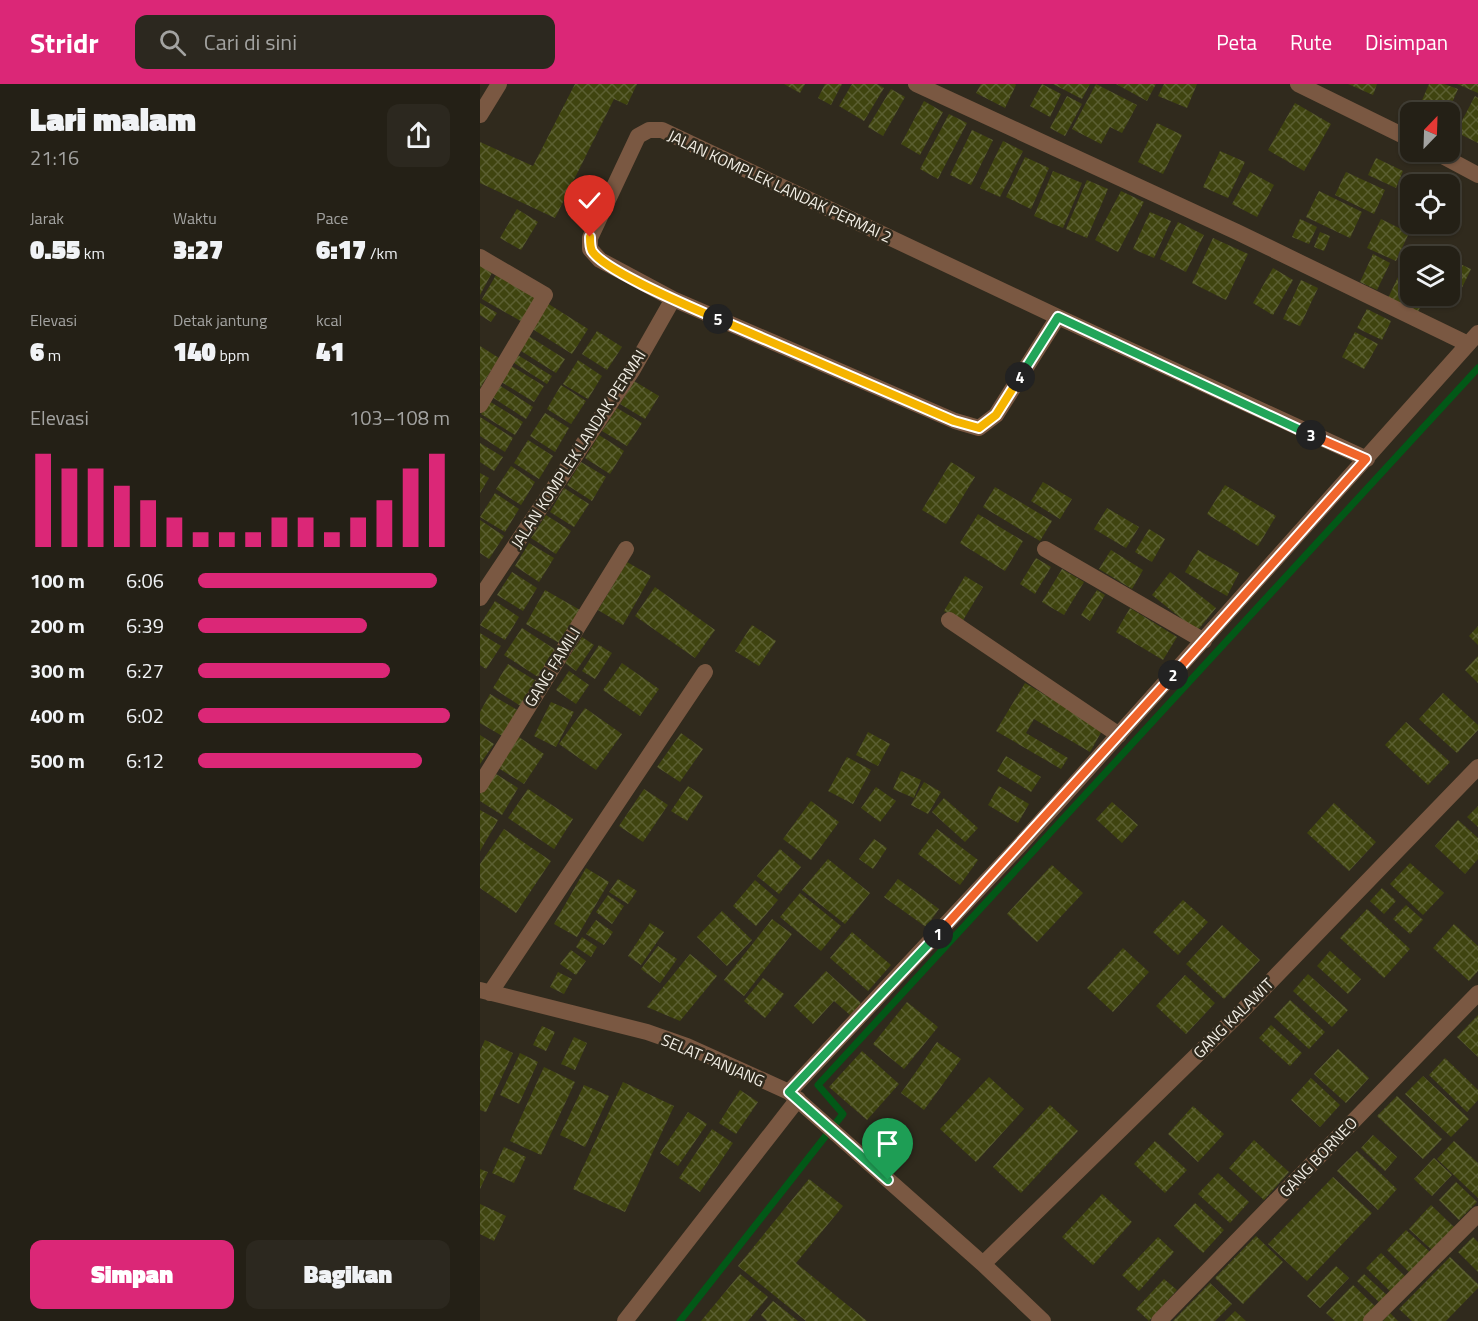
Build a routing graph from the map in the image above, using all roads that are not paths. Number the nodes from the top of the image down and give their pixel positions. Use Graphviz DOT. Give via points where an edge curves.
graph roads {
  1 [pos="499,84"];
  2 [pos="916,84"];
  3 [pos="1298,84"];
  4 [pos="480,115"];
  5 [pos="1400,134"];
  6 [pos="1453,162"];
  7 [pos="1478,176"];
  8 [pos="480,257"];
  9 [pos="673,299"];
  10 [pos="1058,317"];
  11 [pos="1473,339"];
  12 [pos="480,405"];
  13 [pos="1366,459"];
  14 [pos="626,549"];
  15 [pos="1045,549"];
  16 [pos="480,598"];
  17 [pos="950,620"];
  18 [pos="1204,641"];
  19 [pos="705,672"];
  20 [pos="1119,735"];
  21 [pos="1478,767"];
  22 [pos="480,785"];
  23 [pos="485,992"];
  24 [pos="1478,993"];
  25 [pos="793,1096"];
  26 [pos="1478,1214"];
  27 [pos="983,1263"];
  28 [pos="625,1321"];
  29 [pos="1043,1321"];
  30 [pos="1159,1321"];
  31 [pos="1371,1321"];
  1 -- 4 [label="street"];
  2 -- 11 [label="street"];
  3 -- 5 [label="street"];
  6 -- 7 [label="street"];
  8 -- 12 [label="street" via="545,295"];
  9 -- 10 [label="street, JALAN KOMPLEK LANDAK PERMAI 2" via="954,421 979,428 996,415"];
  9 -- 10 [label="street, JALAN KOMPLEK LANDAK PERMAI 2" via="600,260 590,249 590,237 638,136 649,130 662,130"];
  9 -- 16 [label="street, JALAN KOMPLEK LANDAK PERMAI" via="632,371"];
  10 -- 13 [label="street, JALAN KOMPLEK LANDAK PERMAI 2"];
  11 -- 13 [label="street"];
  13 -- 18 [label="street"];
  14 -- 22 [label="street, GANG FAMILI"];
  15 -- 18 [label="street"];
  17 -- 20 [label="street"];
  18 -- 20 [label="street"];
  19 -- 23 [label="street"];
  20 -- 25 [label="street"];
  21 -- 27 [label="street, GANG KALAWIT" via="1244,1009"];
  23 -- 25 [label="street, SELAT PANJANG" via="647,1032 687,1046"];
  24 -- 30 [label="street, GANG BORNEO"];
  25 -- 27 [label="street, SELAT PANJANG"];
  25 -- 28 [label="street"];
  26 -- 31 [label="street"];
  27 -- 29 [label="street, SELAT PANJANG"];
}
